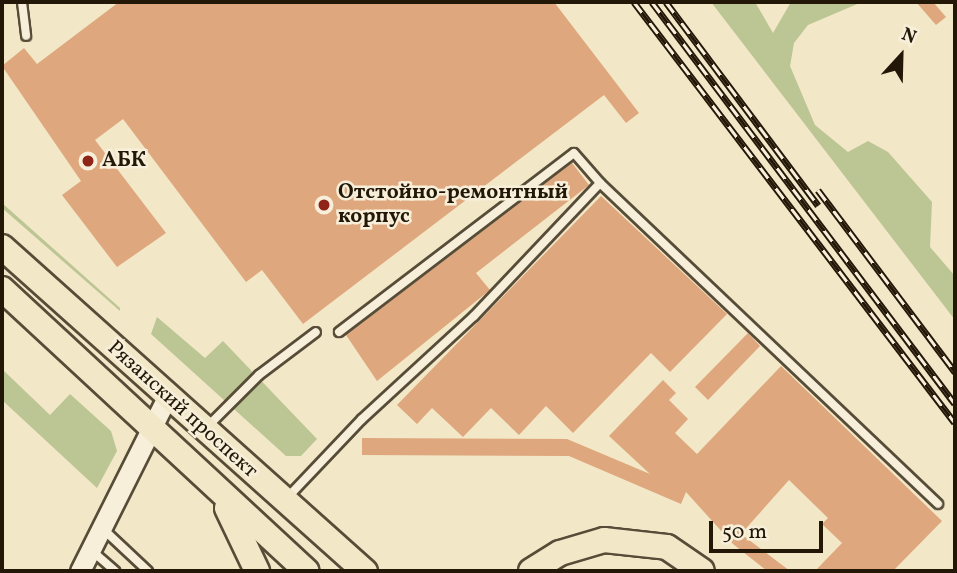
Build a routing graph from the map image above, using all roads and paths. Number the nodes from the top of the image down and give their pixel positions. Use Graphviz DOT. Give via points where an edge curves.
graph roads {
  1 [pos="22,2"];
  2 [pos="26,36"];
  3 [pos="600,183"];
  4 [pos="2,247"];
  5 [pos="2,289"];
  6 [pos="316,332"];
  7 [pos="339,332"];
  8 [pos="166,399"];
  9 [pos="151,427"];
  10 [pos="203,430"];
  11 [pos="216,489"];
  12 [pos="284,501"];
  13 [pos="938,504"];
  14 [pos="102,528"];
  15 [pos="91,550"];
  16 [pos="80,571"];
  17 [pos="115,571"];
  18 [pos="148,571"];
  19 [pos="257,571"];
  20 [pos="307,571"];
  21 [pos="365,571"];
  22 [pos="531,571"];
  23 [pos="702,571"];
  1 -- 2 [label="lane"];
  3 -- 7 [label="lane" via="574,153"];
  3 -- 12 [label="lane" via="474,316 362,419"];
  3 -- 13 [label="lane"];
  4 -- 8 [label="main road, Рязанский проспект"];
  5 -- 9 [label="main road, Рязанский проспект"];
  6 -- 10 [label="lane" via="259,375"];
  8 -- 9 [label="street"];
  8 -- 10 [label="main road, Рязанский проспект"];
  9 -- 11 [label="main road, Рязанский проспект"];
  9 -- 14 [label="street"];
  10 -- 12 [label="main road, Рязанский проспект"];
  11 -- 19 [label="main road"];
  11 -- 20 [label="main road, Рязанский проспект"];
  12 -- 21 [label="main road, Рязанский проспект"];
  14 -- 15 [label="street"];
  14 -- 18 [label="lane"];
  15 -- 16 [label="street"];
  15 -- 17 [label="lane"];
  22 -- 23 [label="main road" via="560,553 604,540 667,547"];
}
